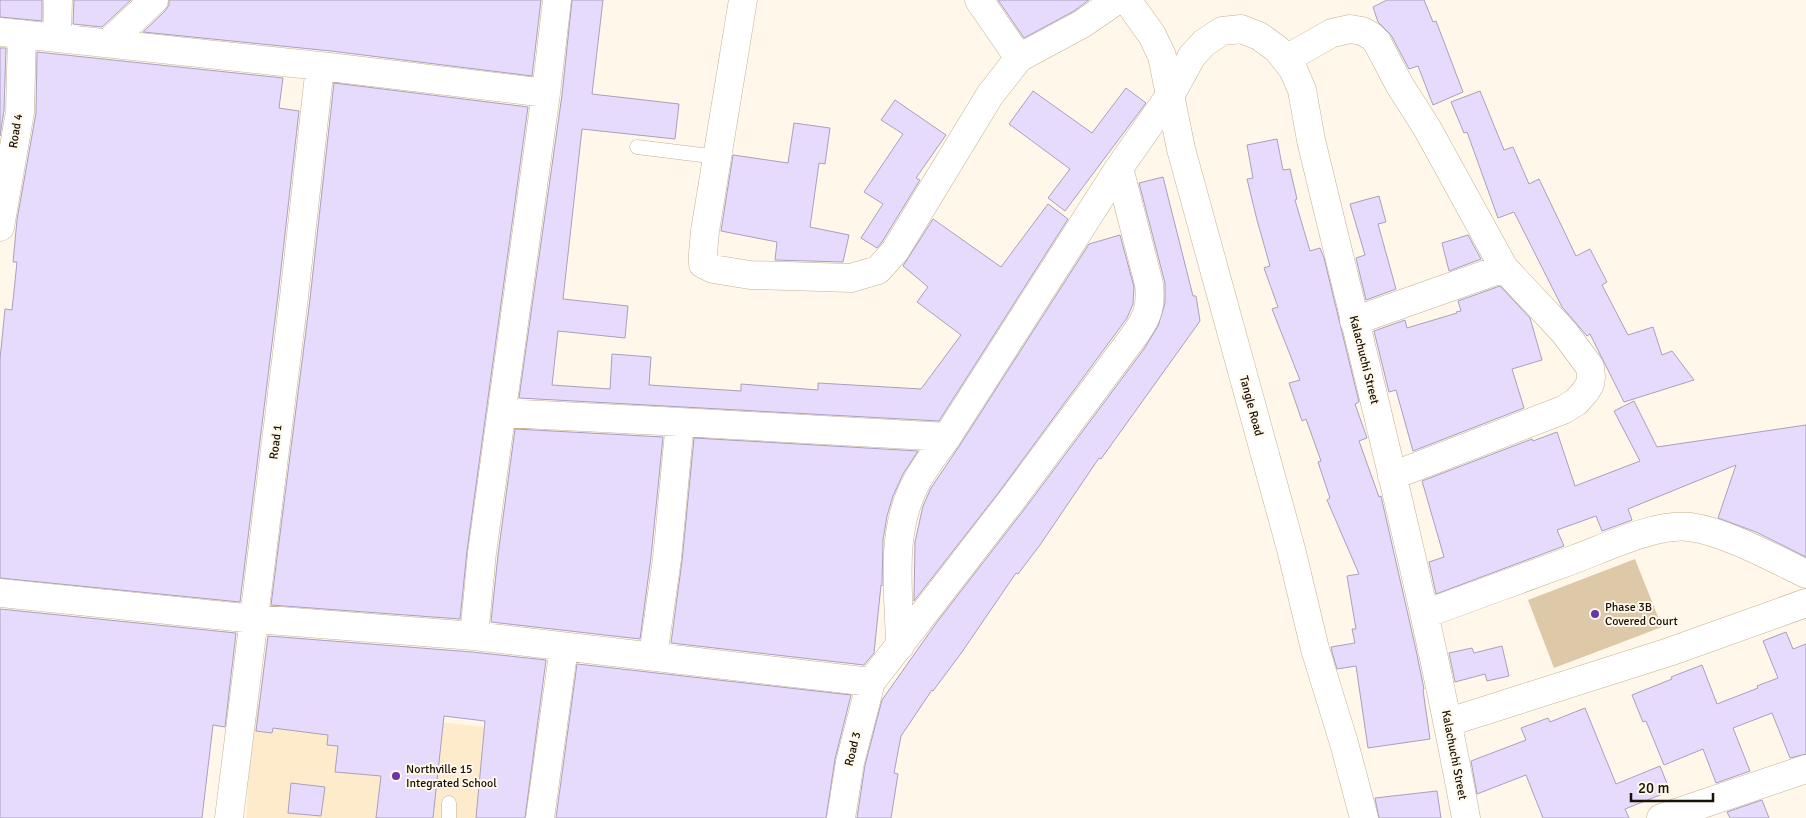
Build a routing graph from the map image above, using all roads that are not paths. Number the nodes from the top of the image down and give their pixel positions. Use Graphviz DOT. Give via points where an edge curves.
graph roads {
  1 [pos="58,0"];
  2 [pos="154,0"];
  3 [pos="556,0"];
  4 [pos="743,0"];
  5 [pos="979,0"];
  6 [pos="1117,0"];
  7 [pos="1127,0"];
  8 [pos="11,33"];
  9 [pos="57,38"];
  10 [pos="108,43"];
  11 [pos="1020,58"];
  12 [pos="1286,59"];
  13 [pos="320,66"];
  14 [pos="546,93"];
  15 [pos="1171,94"];
  16 [pos="637,147"];
  17 [pos="718,157"];
  18 [pos="1119,168"];
  19 [pos="0,227"];
  20 [pos="1504,268"];
  21 [pos="1354,321"];
  22 [pos="502,414"];
  23 [pos="680,422"];
  24 [pos="947,437"];
  25 [pos="1392,476"];
  26 [pos="1806,574"];
  27 [pos="0,593"];
  28 [pos="1806,603"];
  29 [pos="1426,614"];
  30 [pos="255,619"];
  31 [pos="474,636"];
  32 [pos="900,646"];
  33 [pos="564,647"];
  34 [pos="653,656"];
  35 [pos="871,682"];
  36 [pos="1449,722"];
  37 [pos="1806,769"];
  38 [pos="449,802"];
  39 [pos="229,818"];
  40 [pos="449,818"];
  41 [pos="540,818"];
  42 [pos="841,818"];
  43 [pos="1364,818"];
  44 [pos="1466,818"];
  45 [pos="1661,818"];
  1 -- 9 [label="street"];
  2 -- 10 [label="street"];
  3 -- 14 [label="street"];
  4 -- 17 [label="street"];
  5 -- 11 [label="street"];
  6 -- 11 [label="street" via="1082,24"];
  7 -- 15 [label="street, Tangle Road" via="1152,35 1162,56"];
  8 -- 9 [label="street"];
  8 -- 19 [label="street, Road 4" via="20,112"];
  9 -- 10 [label="street"];
  10 -- 13 [label="street"];
  11 -- 17 [label="street" via="990,94 895,251 878,270 851,278 835,278 750,275 713,269 703,264 702,253"];
  12 -- 15 [label="street, Kalachuchi Street" via="1259,36 1240,29 1222,31 1192,56"];
  12 -- 20 [label="street" via="1332,33 1350,29 1371,36 1427,128"];
  12 -- 21 [label="street, Kalachuchi Street" via="1302,90"];
  13 -- 14 [label="street"];
  13 -- 30 [label="street, Road 1"];
  14 -- 22 [label="street"];
  15 -- 18 [label="street, Kalachuchi Street"];
  15 -- 43 [label="street, Tangle Road" via="1180,149"];
  16 -- 17 [label="lane"];
  18 -- 24 [label="street, Kalachuchi Street"];
  18 -- 32 [label="street" via="1149,284 1150,299 1143,324"];
  20 -- 21 [label="street"];
  20 -- 25 [label="street" via="1564,332 1590,367 1590,384 1581,398 1563,410"];
  21 -- 25 [label="street, Kalachuchi Street"];
  22 -- 23 [label="street"];
  22 -- 31 [label="street"];
  23 -- 24 [label="street"];
  23 -- 34 [label="street" via="667,559"];
  24 -- 32 [label="street, Kalachuchi Street" via="917,481 900,526"];
  25 -- 29 [label="street, Kalachuchi Street"];
  26 -- 29 [label="street" via="1718,535 1691,527 1665,527"];
  27 -- 30 [label="street"];
  28 -- 36 [label="street" via="1669,652"];
  29 -- 36 [label="street, Kalachuchi Street"];
  30 -- 31 [label="street"];
  30 -- 39 [label="street, Road 1"];
  31 -- 33 [label="street"];
  32 -- 35 [label="street"];
  33 -- 34 [label="street"];
  33 -- 41 [label="street"];
  34 -- 35 [label="street"];
  35 -- 42 [label="street, Road 3" via="850,762"];
  36 -- 44 [label="street, Kalachuchi Street"];
  37 -- 45 [label="street"];
  38 -- 40 [label="lane"];
}
